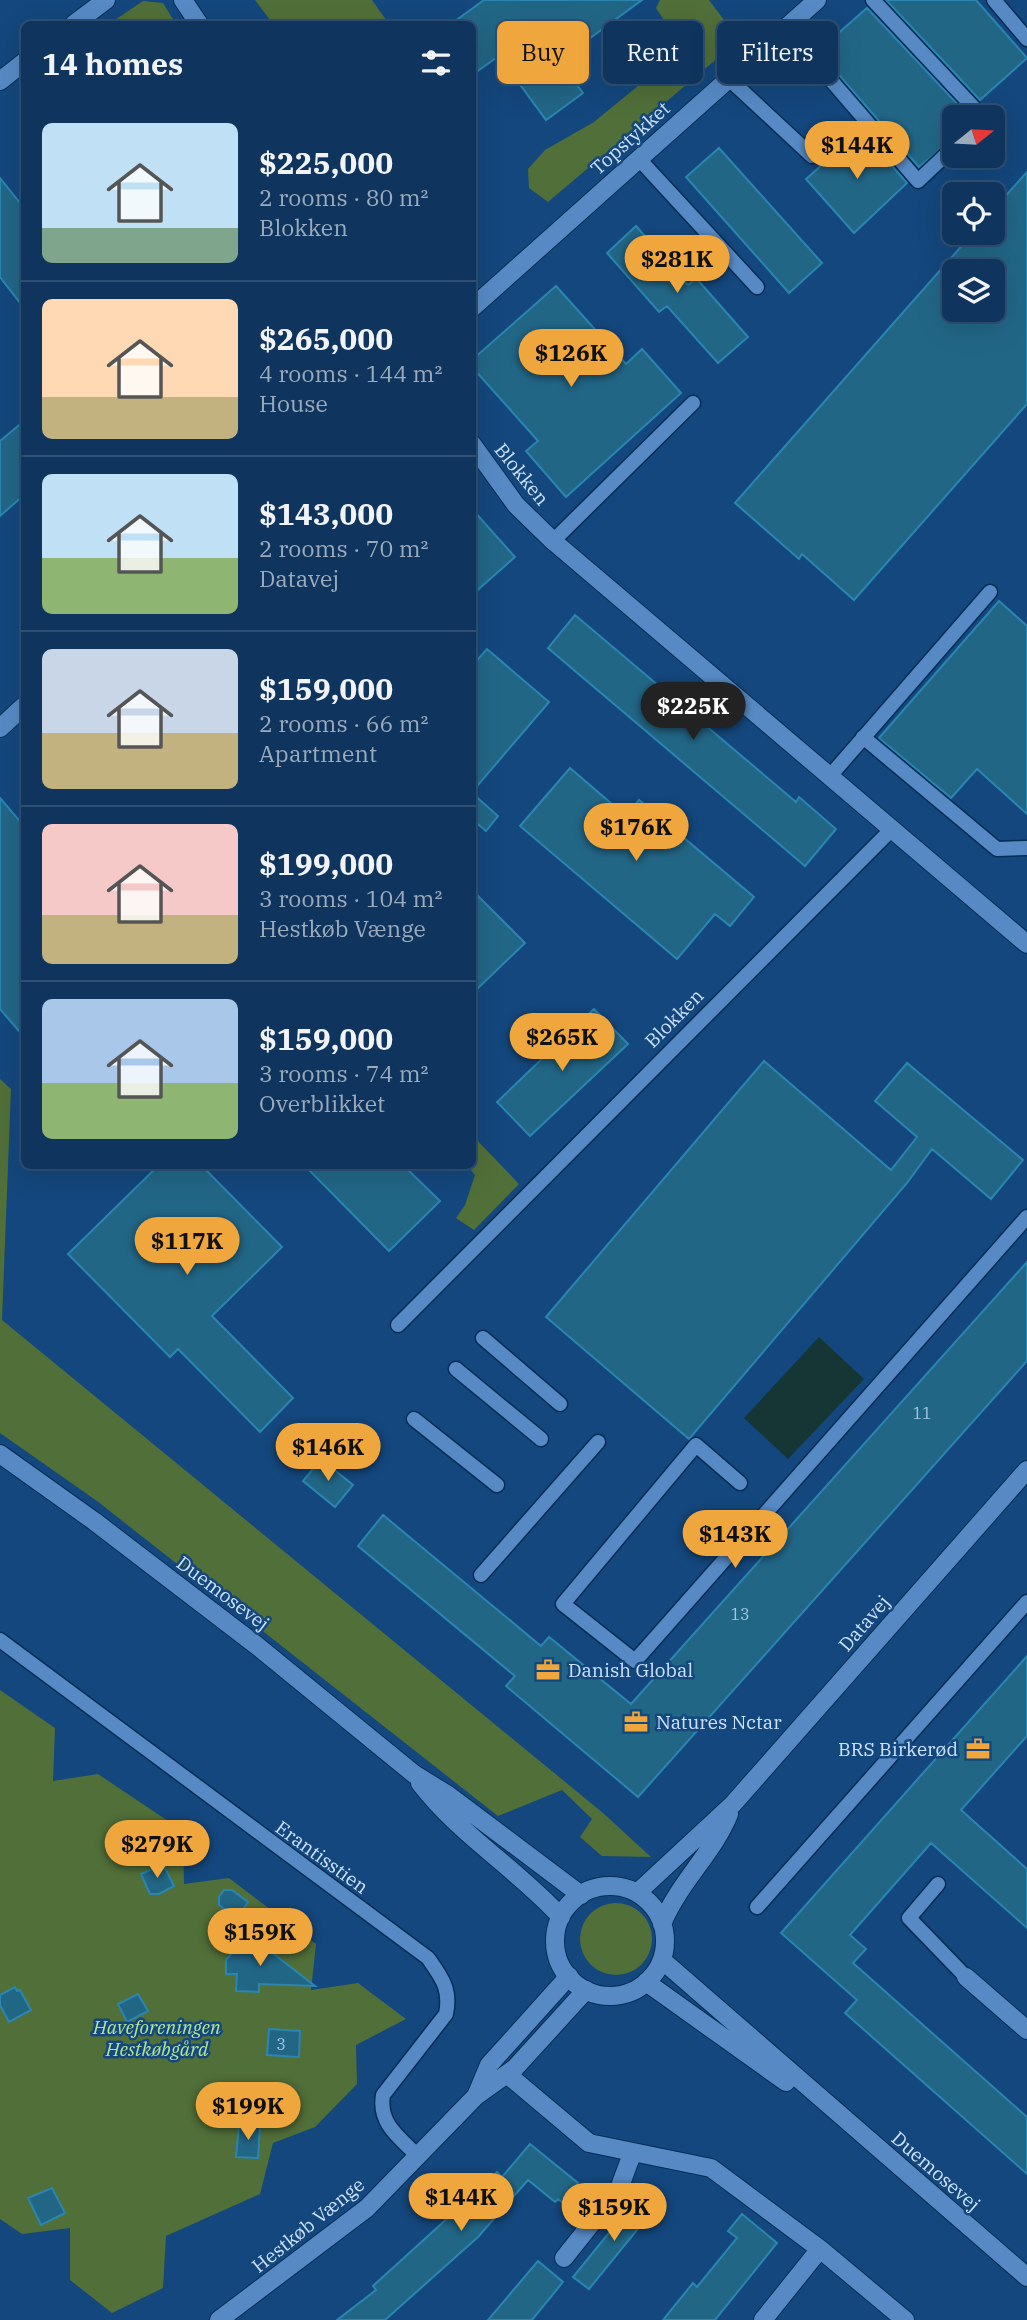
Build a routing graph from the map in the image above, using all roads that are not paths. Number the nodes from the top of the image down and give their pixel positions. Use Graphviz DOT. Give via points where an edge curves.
graph roads {
  1 [pos="106,0"];
  2 [pos="183,0"];
  3 [pos="817,0"];
  4 [pos="873,0"];
  5 [pos="993,0"];
  6 [pos="78,21"];
  7 [pos="197,21"];
  8 [pos="794,21"];
  9 [pos="1027,40"];
  10 [pos="21,64"];
  11 [pos="0,81"];
  12 [pos="719,84"];
  13 [pos="735,84"];
  14 [pos="834,84"];
  15 [pos="971,105"];
  16 [pos="812,156"];
  17 [pos="942,158"];
  18 [pos="639,159"];
  19 [pos="757,287"];
  20 [pos="476,304"];
  21 [pos="693,403"];
  22 [pos="476,450"];
  23 [pos="553,541"];
  24 [pos="990,592"];
  25 [pos="21,709"];
  26 [pos="0,728"];
  27 [pos="863,737"];
  28 [pos="830,776"];
  29 [pos="892,829"];
  30 [pos="1027,848"];
  31 [pos="1027,944"];
  32 [pos="1027,1217"];
  33 [pos="398,1325"];
  34 [pos="483,1338"];
  35 [pos="456,1369"];
  36 [pos="560,1404"];
  37 [pos="414,1419"];
  38 [pos="541,1439"];
  39 [pos="597,1442"];
  40 [pos="0,1454"];
  41 [pos="1027,1470"];
  42 [pos="740,1483"];
  43 [pos="497,1485"];
  44 [pos="481,1575"];
  45 [pos="1027,1602"];
  46 [pos="0,1640"];
  47 [pos="414,1774"];
  48 [pos="733,1804"];
  49 [pos="938,1884"];
  50 [pos="637,1893"];
  51 [pos="581,1895"];
  52 [pos="757,1907"];
  53 [pos="561,1917"];
  54 [pos="663,1924"];
  55 [pos="662,1960"];
  56 [pos="569,1976"];
  57 [pos="966,1977"];
  58 [pos="646,1982"];
  59 [pos="586,1990"];
  60 [pos="1027,2029"];
  61 [pos="508,2075"];
  62 [pos="477,2096"];
  63 [pos="817,2097"];
  64 [pos="632,2154"];
  65 [pos="419,2157"];
  66 [pos="820,2249"];
  67 [pos="564,2258"];
  68 [pos="1027,2277"];
  69 [pos="221,2319"];
  70 [pos="763,2320"];
  71 [pos="905,2320"];
  1 -- 6 [label="street"];
  2 -- 7 [label="street"];
  3 -- 8 [label="street, Topstykket"];
  4 -- 15 [label="lane"];
  5 -- 9 [label="lane"];
  10 -- 11 [label="street"];
  12 -- 18 [label="street, Topstykket"];
  13 -- 16 [label="lane"];
  14 -- 17 [label="lane" via="918,181"];
  18 -- 19 [label="lane"];
  18 -- 20 [label="street, Topstykket"];
  21 -- 23 [label="lane"];
  22 -- 23 [label="street, Blokken" via="516,505"];
  23 -- 28 [label="street, Blokken"];
  24 -- 27 [label="lane"];
  25 -- 26 [label="street"];
  27 -- 28 [label="lane"];
  27 -- 30 [label="lane" via="997,849"];
  28 -- 29 [label="street, Blokken"];
  29 -- 31 [label="street, Blokken"];
  29 -- 33 [label="lane, Blokken"];
  32 -- 42 [label="lane" via="635,1661 563,1604 696,1445"];
  34 -- 36 [label="lane"];
  35 -- 38 [label="lane"];
  37 -- 43 [label="lane"];
  39 -- 44 [label="lane"];
  40 -- 47 [label="street, Duemosevej" via="256,1645"];
  41 -- 48 [label="street, Datavej"];
  45 -- 52 [label="lane"];
  46 -- 65 [label="lane, Erantisstien" via="428,1958 447,1983 446,2014 383,2095 380,2109 384,2122"];
  47 -- 51 [label="street, Duemosevej"];
  47 -- 53 [label="street, Duemosevej" via="436,1804"];
  48 -- 50 [label="street, Datavej"];
  48 -- 54 [label="street, Datavej" via="724,1826 679,1889"];
  49 -- 57 [label="lane" via="909,1918"];
  50 -- 51 [label="street" via="615,1886"];
  50 -- 54 [label="street"];
  51 -- 53 [label="street"];
  53 -- 56 [label="street" via="556,1948"];
  54 -- 55 [label="street"];
  55 -- 58 [label="street"];
  55 -- 63 [label="street, Duemosevej"];
  56 -- 59 [label="street"];
  56 -- 62 [label="street, Hestkøb Vænge" via="489,2065"];
  57 -- 60 [label="street"];
  58 -- 59 [label="street" via="621,1995"];
  58 -- 63 [label="street, Duemosevej" via="792,2087"];
  59 -- 61 [label="street, Hestkøb Vænge"];
  61 -- 62 [label="street, Hestkøb Vænge"];
  61 -- 64 [label="street" via="589,2143"];
  62 -- 65 [label="street, Hestkøb Vænge"];
  63 -- 68 [label="street, Duemosevej"];
  64 -- 66 [label="street" via="711,2168"];
  64 -- 67 [label="street" via="620,2189"];
  65 -- 69 [label="street, Hestkøb Vænge" via="367,2208"];
  66 -- 70 [label="street"];
  66 -- 71 [label="street"];
}
